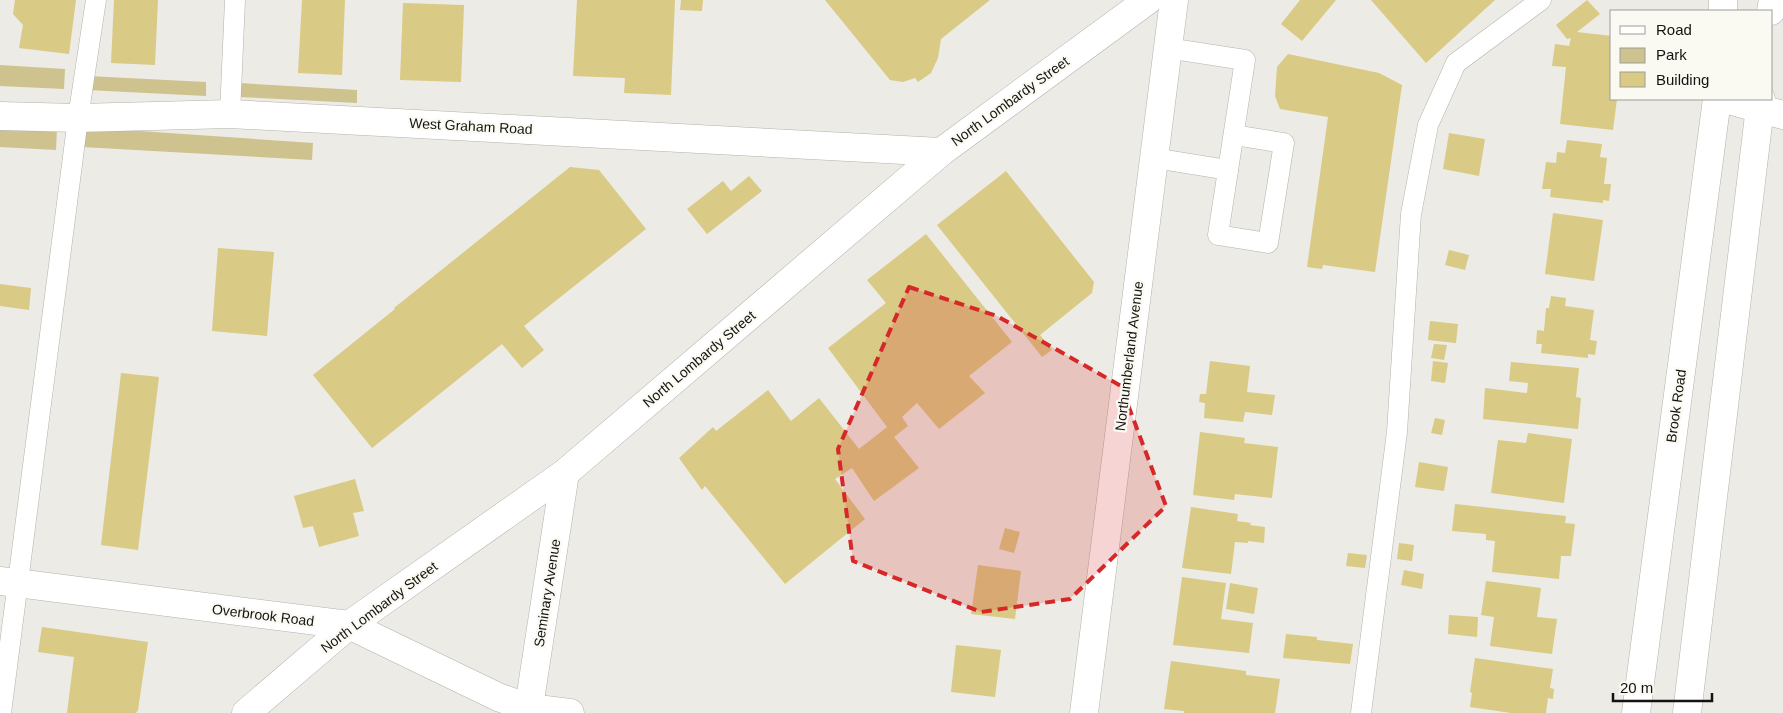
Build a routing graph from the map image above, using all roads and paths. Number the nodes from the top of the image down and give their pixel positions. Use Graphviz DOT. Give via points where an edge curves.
graph roads {
  1 [pos="96,0"];
  2 [pos="234,0"];
  3 [pos="1148,0"];
  4 [pos="1174,0"];
  5 [pos="1541,0"];
  6 [pos="1168,48"];
  7 [pos="1717,100"];
  8 [pos="1730,100"];
  9 [pos="1768,107"];
  10 [pos="230,114"];
  11 [pos="0,116"];
  12 [pos="78,118"];
  13 [pos="1234,135"];
  14 [pos="941,152"];
  15 [pos="1154,158"];
  16 [pos="1228,170"];
  17 [pos="565,473"];
  18 [pos="8,582"];
  19 [pos="349,625"];
  20 [pos="529,710"];
  21 [pos="1,713"];
  22 [pos="246,713"];
  23 [pos="570,713"];
  24 [pos="1084,713"];
  25 [pos="1361,713"];
  26 [pos="1636,713"];
  27 [pos="1687,713"];
  1 -- 12 [label="lane"];
  2 -- 10 [label="lane"];
  3 -- 14 [label="street, North Lombardy Street"];
  4 -- 6 [label="street, Northumberland Avenue"];
  5 -- 25 [label="lane" via="1456,63 1428,125 1411,214 1397,432"];
  6 -- 13 [label="lane" via="1246,60"];
  6 -- 15 [label="street, Northumberland Avenue"];
  7 -- 26 [label="street, Brook Road"];
  8 -- 9 [label="street"];
  9 -- 27 [label="street"];
  10 -- 12 [label="street, West Graham Road"];
  10 -- 14 [label="street, West Graham Road"];
  11 -- 12 [label="street, West Graham Road"];
  12 -- 18 [label="lane"];
  13 -- 16 [label="lane"];
  13 -- 16 [label="lane" via="1284,143 1268,243 1218,235"];
  14 -- 17 [label="street, North Lombardy Street"];
  15 -- 16 [label="lane"];
  15 -- 24 [label="street, Northumberland Avenue"];
  17 -- 19 [label="street, North Lombardy Street"];
  17 -- 20 [label="street, Seminary Avenue"];
  18 -- 19 [label="street, Overbrook Road"];
  18 -- 21 [label="lane"];
  19 -- 20 [label="street, Overbrook Road"];
  19 -- 22 [label="street, North Lombardy Street"];
  20 -- 23 [label="street, Overbrook Road"];
}
